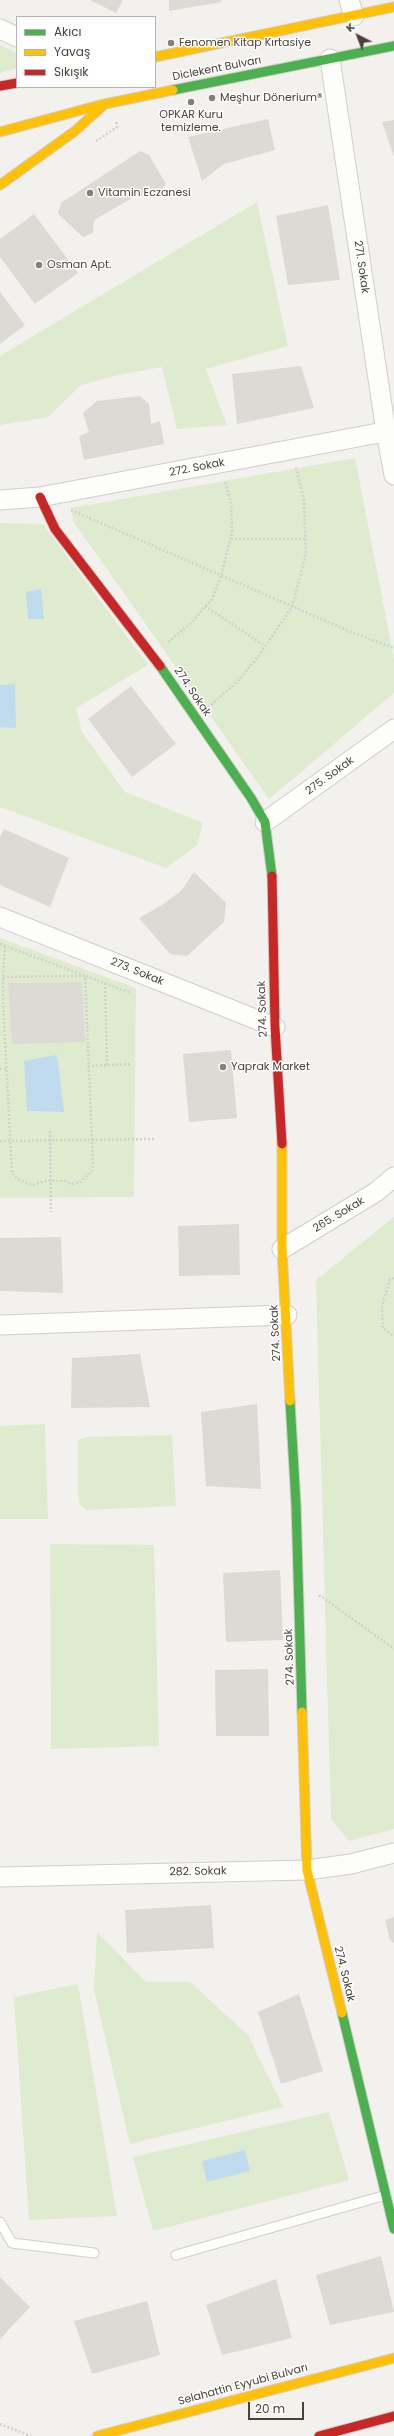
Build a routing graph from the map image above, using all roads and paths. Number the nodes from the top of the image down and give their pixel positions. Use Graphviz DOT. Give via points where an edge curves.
graph roads {
  1 [pos="394,7"];
  2 [pos="352,8"];
  3 [pos="0,29"];
  4 [pos="16,37"];
  5 [pos="394,46"];
  6 [pos="156,57"];
  7 [pos="330,59"];
  8 [pos="16,83"];
  9 [pos="0,86"];
  10 [pos="105,104"];
  11 [pos="0,132"];
  12 [pos="0,185"];
  13 [pos="390,431"];
  14 [pos="291,450"];
  15 [pos="221,463"];
  16 [pos="394,475"];
  17 [pos="40,497"];
  18 [pos="0,500"];
  19 [pos="67,509"];
  20 [pos="231,539"];
  21 [pos="305,539"];
  22 [pos="221,576"];
  23 [pos="205,606"];
  24 [pos="292,607"];
  25 [pos="265,646"];
  26 [pos="394,648"];
  27 [pos="152,655"];
  28 [pos="195,718"];
  29 [pos="394,729"];
  30 [pos="265,822"];
  31 [pos="0,917"];
  32 [pos="0,944"];
  33 [pos="5,945"];
  34 [pos="85,976"];
  35 [pos="3,977"];
  36 [pos="105,983"];
  37 [pos="131,992"];
  38 [pos="0,1014"];
  39 [pos="4,1014"];
  40 [pos="275,1027"];
  41 [pos="130,1064"];
  42 [pos="107,1065"];
  43 [pos="88,1066"];
  44 [pos="0,1069"];
  45 [pos="7,1069"];
  46 [pos="50,1131"];
  47 [pos="90,1139"];
  48 [pos="154,1139"];
  49 [pos="10,1140"];
  50 [pos="51,1140"];
  51 [pos="0,1141"];
  52 [pos="394,1178"];
  53 [pos="52,1181"];
  54 [pos="52,1212"];
  55 [pos="282,1249"];
  56 [pos="394,1278"];
  57 [pos="287,1315"];
  58 [pos="0,1325"];
  59 [pos="394,1336"];
  60 [pos="299,1581"];
  61 [pos="394,1650"];
  62 [pos="394,1853"];
  63 [pos="307,1870"];
  64 [pos="0,1877"];
  65 [pos="386,2195"];
  66 [pos="0,2222"];
  67 [pos="394,2229"];
  68 [pos="94,2253"];
  69 [pos="176,2255"];
  70 [pos="394,2358"];
  71 [pos="394,2416"];
  72 [pos="0,2424"];
  73 [pos="31,2436"];
  74 [pos="97,2436"];
  75 [pos="319,2436"];
  1 -- 2 [label="street"];
  2 -- 6 [label="street"];
  3 -- 4 [label="street"];
  5 -- 7 [label="street, Diclekent Bulvarı"];
  7 -- 10 [label="street, Diclekent Bulvarı"];
  7 -- 13 [label="street, 271. Sokak"];
  8 -- 9 [label="street"];
  10 -- 11 [label="street, Diclekent Bulvarı"];
  10 -- 12 [label="street" via="75,131"];
  13 -- 14 [label="street, 272. Sokak"];
  13 -- 16 [label="street, 271. Sokak"];
  14 -- 15 [label="street, 272. Sokak"];
  14 -- 21 [label="path" via="304,500"];
  15 -- 17 [label="street, 272. Sokak"];
  15 -- 20 [label="path" via="231,503"];
  17 -- 18 [label="street, 272. Sokak"];
  17 -- 27 [label="street, 274. Sokak" via="55,529"];
  19 -- 22 [label="path"];
  20 -- 21 [label="path"];
  20 -- 22 [label="path"];
  21 -- 24 [label="path" via="306,554"];
  22 -- 23 [label="path" via="212,599"];
  22 -- 24 [label="path"];
  23 -- 25 [label="path"];
  23 -- 27 [label="path" via="191,623"];
  24 -- 25 [label="path"];
  24 -- 26 [label="path"];
  25 -- 28 [label="path" via="238,681"];
  27 -- 28 [label="street, 274. Sokak"];
  28 -- 30 [label="street, 274. Sokak"];
  29 -- 30 [label="street, 275. Sokak"];
  30 -- 40 [label="street, 274. Sokak" via="272,864"];
  31 -- 40 [label="street, 273. Sokak"];
  32 -- 33 [label="path"];
  33 -- 34 [label="path"];
  33 -- 35 [label="path"];
  34 -- 35 [label="path"];
  34 -- 36 [label="path"];
  34 -- 43 [label="path"];
  35 -- 39 [label="path"];
  36 -- 37 [label="path"];
  36 -- 42 [label="path"];
  38 -- 39 [label="path"];
  39 -- 45 [label="path"];
  40 -- 55 [label="street, 274. Sokak" via="283,1152"];
  41 -- 42 [label="path"];
  42 -- 43 [label="path"];
  43 -- 47 [label="path"];
  44 -- 45 [label="path"];
  45 -- 49 [label="path"];
  46 -- 50 [label="path"];
  47 -- 48 [label="path"];
  47 -- 50 [label="path"];
  47 -- 53 [label="path" via="93,1165 87,1177 72,1184"];
  49 -- 50 [label="path"];
  49 -- 51 [label="path"];
  49 -- 53 [label="path" via="12,1173 17,1179 32,1185"];
  50 -- 53 [label="path"];
  52 -- 55 [label="street, 265. Sokak" via="376,1192"];
  53 -- 54 [label="path"];
  55 -- 57 [label="street, 274. Sokak"];
  56 -- 59 [label="path" via="390,1279 382,1306 383,1328"];
  57 -- 58 [label="street"];
  57 -- 60 [label="street, 274. Sokak"];
  60 -- 61 [label="path"];
  60 -- 63 [label="street, 274. Sokak"];
  62 -- 63 [label="street, 282. Sokak" via="351,1864"];
  63 -- 64 [label="street, 282. Sokak"];
  63 -- 65 [label="street, 274. Sokak"];
  65 -- 67 [label="street, 274. Sokak"];
  65 -- 69 [label="lane"];
  66 -- 68 [label="lane" via="12,2243"];
  70 -- 74 [label="street, Selahattin Eyyubi Bulvarı"];
  71 -- 75 [label="street"];
  72 -- 73 [label="path"];
}
